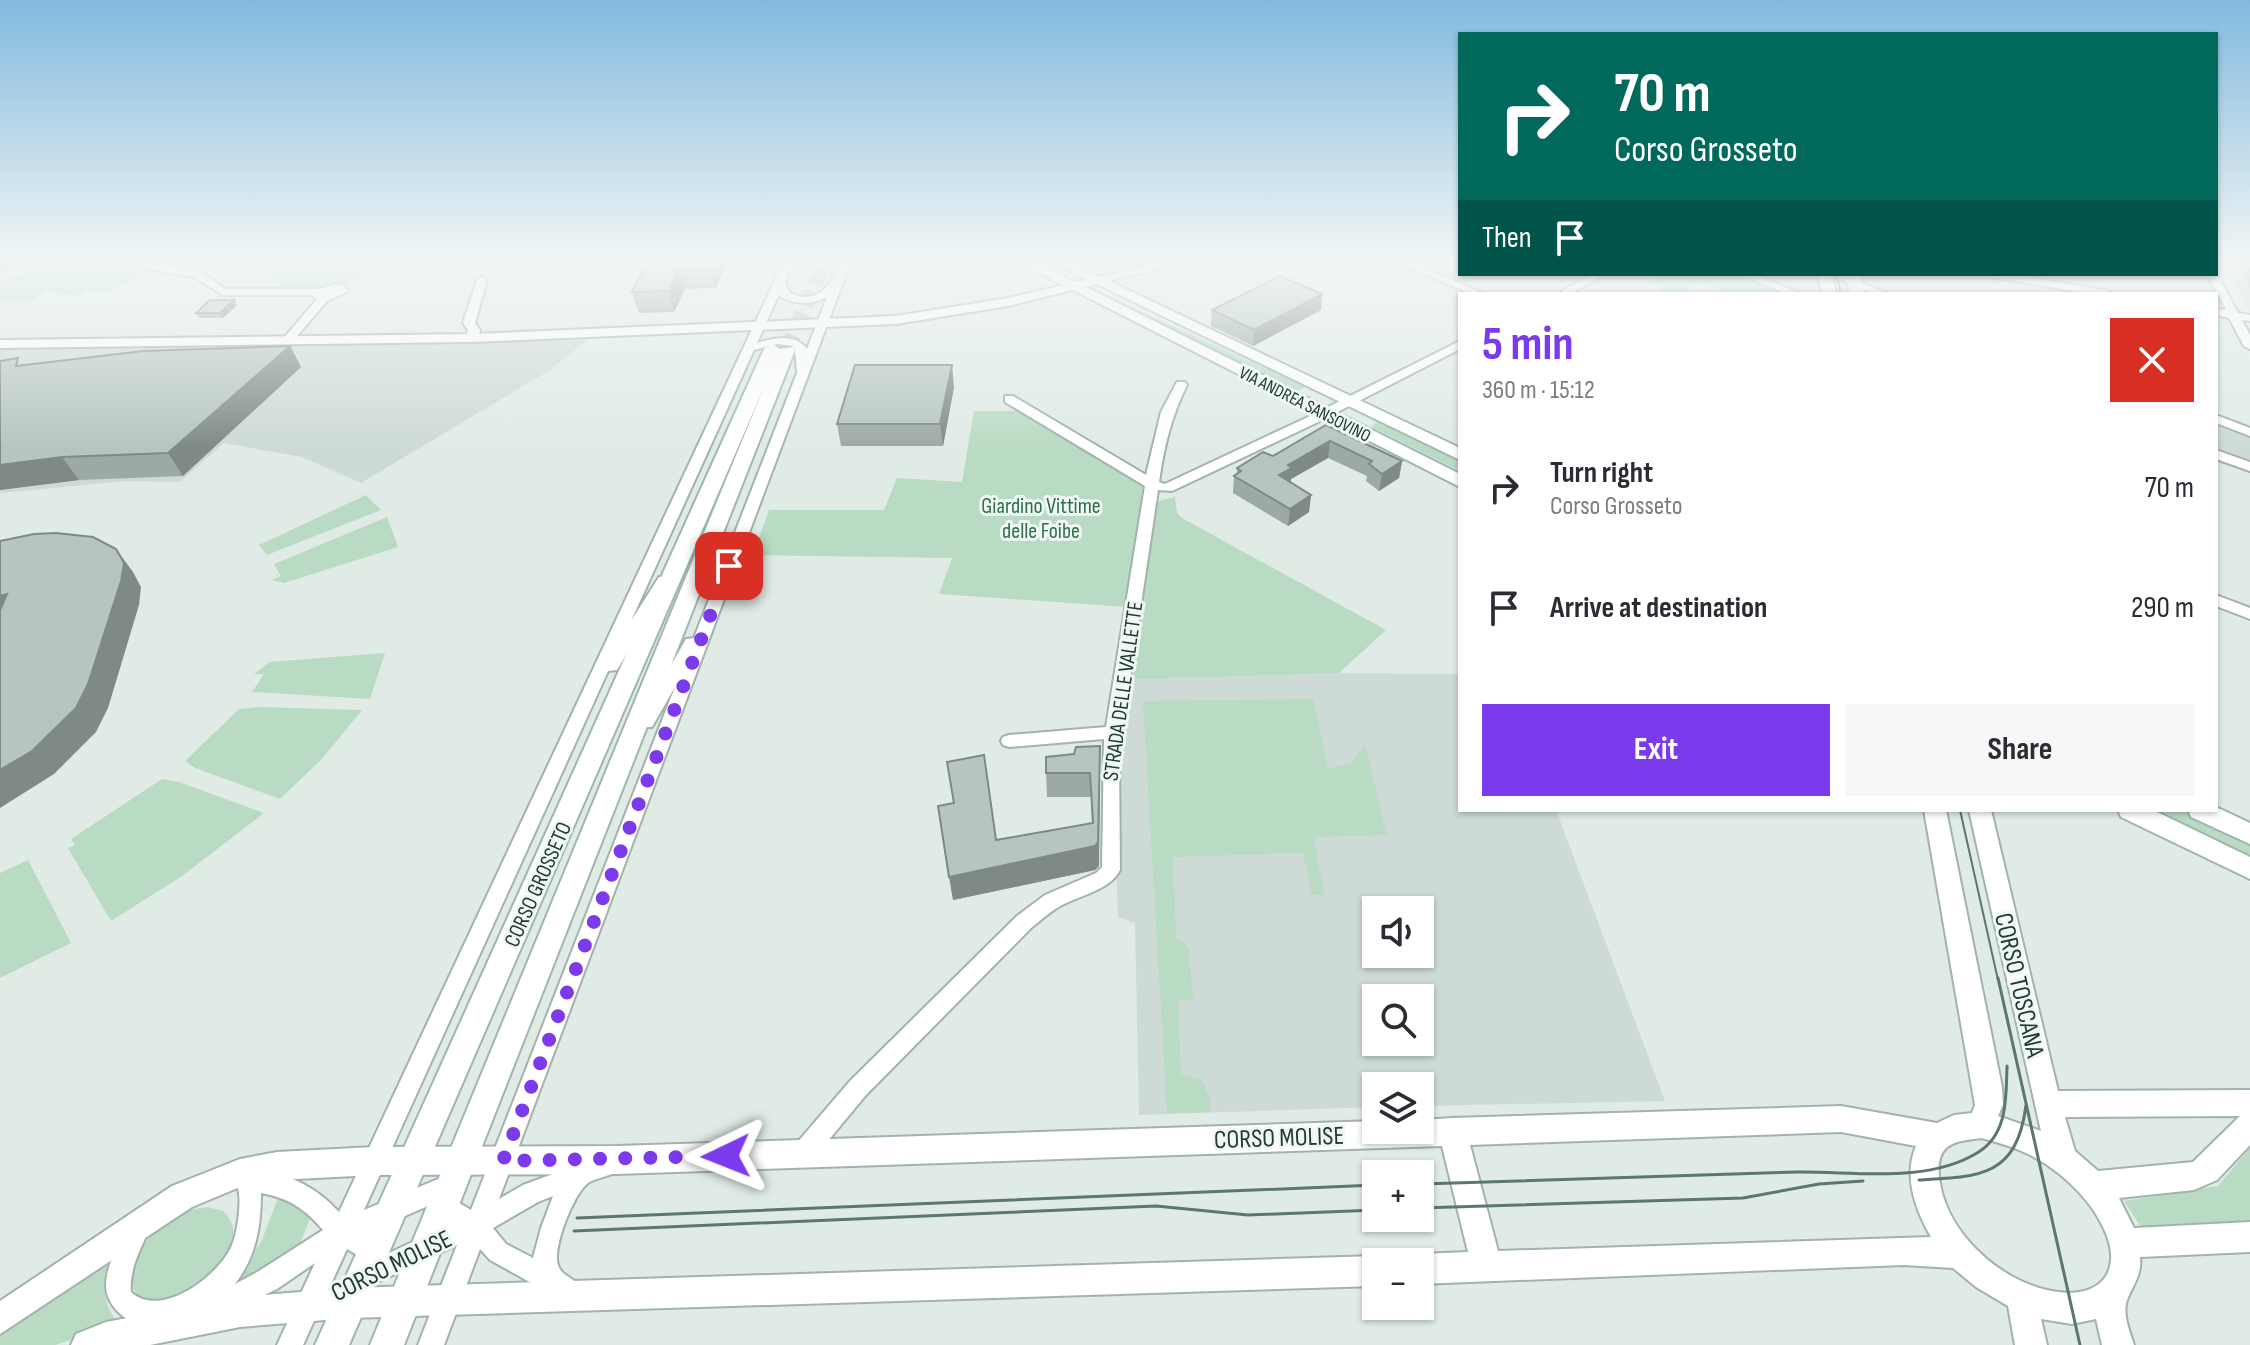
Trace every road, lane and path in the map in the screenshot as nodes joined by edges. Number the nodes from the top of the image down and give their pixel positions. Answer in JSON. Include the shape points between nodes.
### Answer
{"nodes":[{"id":1,"x":300,"y":324,"type":"edge"},
{"id":2,"x":469,"y":324,"type":"edge"},
{"id":3,"x":719,"y":324,"type":"edge"},
{"id":4,"x":761,"y":324,"type":"edge"},
{"id":5,"x":822,"y":324,"type":"edge"},
{"id":6,"x":1145,"y":324,"type":"edge"},
{"id":7,"x":1187,"y":324,"type":"edge"},
{"id":8,"x":2239,"y":324,"type":"edge"},
{"id":9,"x":473,"y":334,"type":"junction"},
{"id":10,"x":0,"y":335,"type":"edge"},
{"id":11,"x":292,"y":335,"type":"junction"},
{"id":12,"x":0,"y":344,"type":"edge"},
{"id":13,"x":1458,"y":345,"type":"edge"},
{"id":14,"x":2250,"y":346,"type":"edge"},
{"id":15,"x":749,"y":348,"type":"junction"},
{"id":16,"x":801,"y":380,"type":"junction"},
{"id":17,"x":1181,"y":385,"type":"dead end"},
{"id":18,"x":1009,"y":399,"type":"dead end"},
{"id":19,"x":1346,"y":400,"type":"junction"},
{"id":20,"x":1323,"y":414,"type":"junction"},
{"id":21,"x":2218,"y":420,"type":"edge"},
{"id":22,"x":2250,"y":432,"type":"edge"},
{"id":23,"x":1458,"y":454,"type":"edge"},
{"id":24,"x":2218,"y":455,"type":"edge"},
{"id":25,"x":2250,"y":467,"type":"edge"},
{"id":26,"x":1458,"y":480,"type":"edge"},
{"id":27,"x":1153,"y":485,"type":"junction"},
{"id":28,"x":679,"y":559,"type":"junction"},
{"id":29,"x":2218,"y":601,"type":"edge"},
{"id":30,"x":2250,"y":614,"type":"edge"},
{"id":31,"x":709,"y":617,"type":"junction"},
{"id":32,"x":588,"y":698,"type":"junction"},
{"id":33,"x":1113,"y":732,"type":"junction"},
{"id":34,"x":1009,"y":741,"type":"dead end"},
{"id":35,"x":600,"y":809,"type":"junction"},
{"id":36,"x":1935,"y":812,"type":"edge"},
{"id":37,"x":1980,"y":812,"type":"edge"},
{"id":38,"x":2134,"y":812,"type":"edge"},
{"id":39,"x":2204,"y":812,"type":"edge"},
{"id":40,"x":2250,"y":834,"type":"edge"},
{"id":41,"x":2250,"y":869,"type":"edge"},
{"id":42,"x":2250,"y":1103,"type":"edge"},
{"id":43,"x":2047,"y":1104,"type":"junction"},
{"id":44,"x":1981,"y":1125,"type":"junction"},
{"id":45,"x":2250,"y":1125,"type":"edge"},
{"id":46,"x":1452,"y":1131,"type":"junction"},
{"id":47,"x":1938,"y":1137,"type":"junction"},
{"id":48,"x":804,"y":1152,"type":"junction"},
{"id":49,"x":2063,"y":1158,"type":"junction"},
{"id":50,"x":617,"y":1160,"type":"junction"},
{"id":51,"x":374,"y":1161,"type":"junction"},
{"id":52,"x":503,"y":1161,"type":"junction"},
{"id":53,"x":241,"y":1176,"type":"junction"},
{"id":54,"x":580,"y":1177,"type":"junction"},
{"id":55,"x":427,"y":1186,"type":"junction"},
{"id":56,"x":2093,"y":1186,"type":"junction"},
{"id":57,"x":141,"y":1221,"type":"junction"},
{"id":58,"x":475,"y":1225,"type":"junction"},
{"id":59,"x":341,"y":1232,"type":"junction"},
{"id":60,"x":2250,"y":1237,"type":"edge"},
{"id":61,"x":2124,"y":1243,"type":"junction"},
{"id":62,"x":1960,"y":1253,"type":"junction"},
{"id":63,"x":1487,"y":1267,"type":"junction"},
{"id":64,"x":1434,"y":1269,"type":"edge"},
{"id":65,"x":1362,"y":1271,"type":"edge"},
{"id":66,"x":390,"y":1274,"type":"junction"},
{"id":67,"x":567,"y":1288,"type":"junction"},
{"id":68,"x":2111,"y":1296,"type":"junction"},
{"id":69,"x":2021,"y":1297,"type":"junction"},
{"id":70,"x":448,"y":1301,"type":"junction"},
{"id":71,"x":307,"y":1306,"type":"junction"},
{"id":72,"x":240,"y":1312,"type":"junction"},
{"id":73,"x":196,"y":1313,"type":"junction"},
{"id":74,"x":0,"y":1319,"type":"edge"},
{"id":75,"x":154,"y":1324,"type":"edge"},
{"id":76,"x":97,"y":1342,"type":"edge"},
{"id":77,"x":290,"y":1345,"type":"edge"},
{"id":78,"x":332,"y":1345,"type":"edge"},
{"id":79,"x":387,"y":1345,"type":"edge"},
{"id":80,"x":431,"y":1345,"type":"edge"},
{"id":81,"x":2031,"y":1345,"type":"edge"},
{"id":82,"x":2118,"y":1345,"type":"edge"}],
"edges":[{"from":1,"to":11,"type":"street"},
{"from":2,"to":9,"type":"street"},
{"from":3,"to":9,"type":"street"},
{"from":4,"to":15,"type":"street","name":"CORSO GROSSETO"},
{"from":5,"to":16,"type":"street","name":"CORSO GROSSETO"},
{"from":6,"to":20,"type":"main road","name":"VIA ANDREA SANSOVINO"},
{"from":7,"to":19,"type":"main road","name":"VIA ANDREA SANSOVINO"},
{"from":8,"to":14,"type":"street"},
{"from":9,"to":11,"type":"street"},
{"from":10,"to":11,"type":"street"},
{"from":11,"to":12,"type":"street"},
{"from":13,"to":19,"type":"street"},
{"from":15,"to":16,"type":"street","via":[[778,341],[799,345]]},
{"from":15,"to":32,"type":"street","name":"CORSO GROSSETO"},
{"from":16,"to":31,"type":"street","name":"CORSO GROSSETO"},
{"from":17,"to":27,"type":"street","name":"STRADA DELLE VALLETTE","via":[[1163,426]]},
{"from":18,"to":27,"type":"street"},
{"from":19,"to":20,"type":"street"},
{"from":19,"to":23,"type":"main road","name":"VIA ANDREA SANSOVINO"},
{"from":20,"to":26,"type":"main road","name":"VIA ANDREA SANSOVINO"},
{"from":20,"to":27,"type":"street","via":[[1174,487]]},
{"from":21,"to":22,"type":"street"},
{"from":24,"to":25,"type":"street"},
{"from":27,"to":33,"type":"street","name":"STRADA DELLE VALLETTE"},
{"from":28,"to":32,"type":"street","name":"CORSO GROSSETO"},
{"from":28,"to":35,"type":"main road","name":"CORSO GROSSETO","via":[[780,350]]},
{"from":28,"to":55,"type":"main road","name":"CORSO GROSSETO"},
{"from":29,"to":30,"type":"street"},
{"from":31,"to":35,"type":"street","name":"CORSO GROSSETO"},
{"from":31,"to":52,"type":"street","name":"CORSO GROSSETO"},
{"from":32,"to":51,"type":"street","name":"CORSO GROSSETO"},
{"from":33,"to":34,"type":"street"},
{"from":33,"to":48,"type":"street","name":"STRADA DELLE VALLETTE","via":[[1109,873],[1058,897],[1024,922],[858,1088]]},
{"from":35,"to":55,"type":"main road","name":"CORSO GROSSETO"},
{"from":36,"to":44,"type":"street","name":"CORSO TOSCANA","via":[[1988,1087],[1989,1105]]},
{"from":37,"to":43,"type":"street","name":"CORSO TOSCANA"},
{"from":38,"to":41,"type":"main road"},
{"from":39,"to":40,"type":"main road"},
{"from":42,"to":43,"type":"street"},
{"from":43,"to":49,"type":"street","name":"CORSO TOSCANA"},
{"from":44,"to":47,"type":"street","via":[[1954,1127]]},
{"from":44,"to":49,"type":"street","via":[[2021,1134]]},
{"from":45,"to":56,"type":"street","via":[[2207,1170],[2194,1176]]},
{"from":46,"to":47,"type":"street","name":"CORSO MOLISE","via":[[1841,1119]]},
{"from":46,"to":48,"type":"street","name":"CORSO MOLISE"},
{"from":46,"to":63,"type":"street"},
{"from":47,"to":62,"type":"street","via":[[1925,1160],[1924,1184],[1938,1223]]},
{"from":48,"to":50,"type":"street","name":"CORSO MOLISE"},
{"from":49,"to":56,"type":"street"},
{"from":50,"to":52,"type":"street","name":"CORSO MOLISE"},
{"from":50,"to":54,"type":"street","name":"CORSO MOLISE"},
{"from":51,"to":53,"type":"street","name":"CORSO MOLISE"},
{"from":51,"to":55,"type":"street","name":"CORSO MOLISE"},
{"from":51,"to":59,"type":"street","name":"CORSO GROSSETO"},
{"from":52,"to":55,"type":"street","name":"CORSO MOLISE"},
{"from":52,"to":58,"type":"street","name":"CORSO GROSSETO"},
{"from":53,"to":57,"type":"street","name":"CORSO MOLISE","via":[[191,1191]]},
{"from":53,"to":59,"type":"street","via":[[299,1193]]},
{"from":53,"to":75,"type":"street","via":[[247,1236],[234,1264],[210,1290]]},
{"from":54,"to":58,"type":"street","name":"CORSO MOLISE","via":[[531,1193]]},
{"from":54,"to":67,"type":"street","via":[[565,1194],[545,1257],[547,1271]]},
{"from":55,"to":58,"type":"street","name":"CORSO MOLISE"},
{"from":55,"to":59,"type":"street"},
{"from":55,"to":66,"type":"main road"},
{"from":55,"to":66,"type":"main road","name":"CORSO GROSSETO"},
{"from":56,"to":61,"type":"street"},
{"from":57,"to":74,"type":"street","name":"CORSO MOLISE"},
{"from":57,"to":75,"type":"street","via":[[117,1287],[127,1308]]},
{"from":58,"to":66,"type":"street","name":"CORSO MOLISE"},
{"from":58,"to":67,"type":"street","name":"CORSO MOLISE","via":[[498,1252]]},
{"from":58,"to":70,"type":"street","name":"CORSO GROSSETO"},
{"from":59,"to":66,"type":"street"},
{"from":59,"to":71,"type":"street","name":"CORSO GROSSETO"},
{"from":59,"to":73,"type":"street","via":[[246,1292]]},
{"from":60,"to":61,"type":"street"},
{"from":61,"to":68,"type":"street","via":[[2125,1273]]},
{"from":62,"to":63,"type":"street","via":[[1904,1250]]},
{"from":62,"to":69,"type":"street"},
{"from":63,"to":64,"type":"street"},
{"from":65,"to":67,"type":"street","name":"CORSO MOLISE"},
{"from":66,"to":70,"type":"street","name":"CORSO MOLISE"},
{"from":66,"to":71,"type":"street","name":"CORSO MOLISE"},
{"from":66,"to":78,"type":"main road"},
{"from":66,"to":79,"type":"main road"},
{"from":67,"to":70,"type":"street","name":"CORSO MOLISE"},
{"from":68,"to":69,"type":"street","via":[[2071,1309]]},
{"from":68,"to":82,"type":"street"},
{"from":69,"to":81,"type":"street"},
{"from":70,"to":80,"type":"street","name":"CORSO GROSSETO"},
{"from":71,"to":72,"type":"street","name":"CORSO MOLISE"},
{"from":71,"to":77,"type":"street","name":"CORSO GROSSETO"},
{"from":72,"to":73,"type":"street"},
{"from":72,"to":75,"type":"street","name":"CORSO MOLISE"},
{"from":73,"to":75,"type":"street"},
{"from":75,"to":76,"type":"street","name":"CORSO MOLISE"}]}
